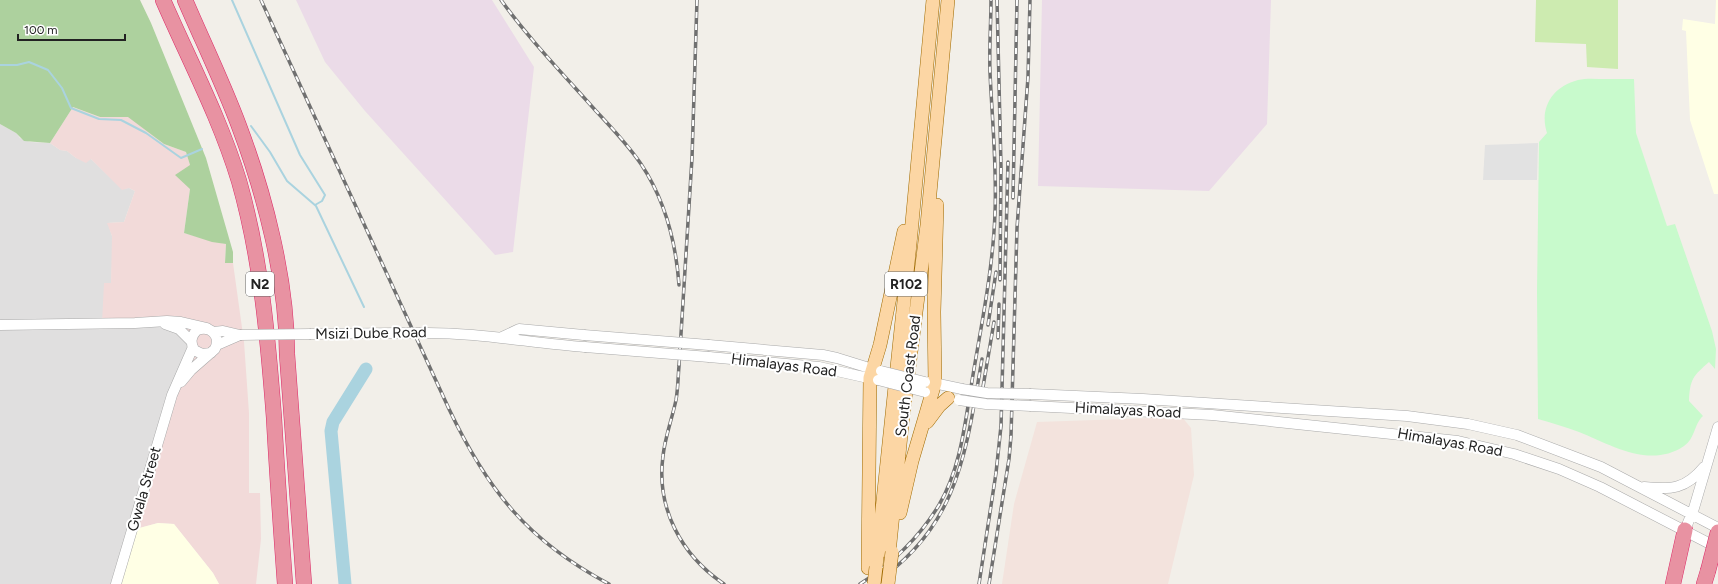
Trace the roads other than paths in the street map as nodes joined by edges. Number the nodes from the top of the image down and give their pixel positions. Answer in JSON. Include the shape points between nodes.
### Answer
{"nodes":[{"id":1,"x":162,"y":0,"type":"edge"},
{"id":2,"x":185,"y":0,"type":"edge"},
{"id":3,"x":932,"y":0,"type":"edge"},
{"id":4,"x":948,"y":0,"type":"edge"},
{"id":5,"x":926,"y":81,"type":"junction"},
{"id":6,"x":941,"y":81,"type":"junction"},
{"id":7,"x":933,"y":162,"type":"junction"},
{"id":8,"x":916,"y":175,"type":"junction"},
{"id":9,"x":153,"y":322,"type":"junction"},
{"id":10,"x":0,"y":325,"type":"edge"},
{"id":11,"x":519,"y":329,"type":"joint"},
{"id":12,"x":210,"y":330,"type":"junction"},
{"id":13,"x":240,"y":335,"type":"junction"},
{"id":14,"x":502,"y":337,"type":"junction"},
{"id":15,"x":519,"y":341,"type":"joint"},
{"id":16,"x":192,"y":344,"type":"junction"},
{"id":17,"x":214,"y":349,"type":"junction"},
{"id":18,"x":875,"y":374,"type":"junction"},
{"id":19,"x":929,"y":388,"type":"junction"},
{"id":20,"x":172,"y":395,"type":"junction"},
{"id":21,"x":954,"y":399,"type":"junction"},
{"id":22,"x":1718,"y":427,"type":"edge"},
{"id":23,"x":921,"y":431,"type":"junction"},
{"id":24,"x":1706,"y":464,"type":"junction"},
{"id":25,"x":1638,"y":486,"type":"junction"},
{"id":26,"x":1692,"y":514,"type":"junction"},
{"id":27,"x":1718,"y":528,"type":"edge"},
{"id":28,"x":1685,"y":530,"type":"junction"},
{"id":29,"x":1718,"y":532,"type":"edge"},
{"id":30,"x":1718,"y":548,"type":"edge"},
{"id":31,"x":890,"y":552,"type":"junction"},
{"id":32,"x":872,"y":568,"type":"junction"},
{"id":33,"x":1706,"y":578,"type":"edge"},
{"id":34,"x":116,"y":584,"type":"edge"},
{"id":35,"x":285,"y":584,"type":"edge"},
{"id":36,"x":304,"y":584,"type":"edge"},
{"id":37,"x":868,"y":584,"type":"edge"},
{"id":38,"x":874,"y":584,"type":"edge"},
{"id":39,"x":885,"y":584,"type":"edge"},
{"id":40,"x":888,"y":584,"type":"edge"},
{"id":41,"x":1672,"y":584,"type":"edge"}],
"edges":[{"from":1,"to":35,"type":"highway","number":"N2","via":[[213,110],[230,154],[255,251],[270,369]]},
{"from":2,"to":36,"type":"highway","number":"N2","via":[[239,125],[252,161],[274,246],[287,331]]},
{"from":3,"to":5,"type":"main road","name":"South Coast Road","number":"R102"},
{"from":4,"to":6,"type":"main road","name":"South Coast Road","number":"R102"},
{"from":5,"to":6,"type":"main road"},
{"from":5,"to":8,"type":"main road","name":"South Coast Road","number":"R102"},
{"from":6,"to":7,"type":"main road","name":"South Coast Road","number":"R102"},
{"from":7,"to":19,"type":"main road","via":[[937,182],[934,312]]},
{"from":7,"to":31,"type":"main road","name":"South Coast Road","number":"R102"},
{"from":8,"to":18,"type":"main road"},
{"from":8,"to":32,"type":"main road","name":"South Coast Road","number":"R102"},
{"from":9,"to":10,"type":"street","name":"Msizi Dube Road"},
{"from":9,"to":12,"type":"street","name":"Msizi Dube Road","via":[[181,322]]},
{"from":9,"to":16,"type":"street","name":"Msizi Dube Road","via":[[175,327]]},
{"from":11,"to":14,"type":"street","name":"Msizi Dube Road"},
{"from":11,"to":18,"type":"street","name":"Himalayas Road","bridge":true,"via":[[823,355]]},
{"from":12,"to":13,"type":"street","name":"Msizi Dube Road"},
{"from":12,"to":16,"type":"street","via":[[198,330],[194,333]]},
{"from":12,"to":17,"type":"street","via":[[218,340]]},
{"from":13,"to":14,"type":"street","name":"Msizi Dube Road","bridge":true,"via":[[441,332]]},
{"from":13,"to":17,"type":"street","name":"Msizi Dube Road"},
{"from":14,"to":15,"type":"street","name":"Msizi Dube Road"},
{"from":15,"to":18,"type":"street","name":"Himalayas Road","bridge":true},
{"from":16,"to":17,"type":"street","via":[[198,353],[202,354]]},
{"from":16,"to":20,"type":"street","name":"Gwala Street"},
{"from":17,"to":20,"type":"street","name":"Gwala Street","via":[[185,377]]},
{"from":18,"to":19,"type":"street","name":"Himalayas Road","bridge":true},
{"from":18,"to":32,"type":"main road"},
{"from":19,"to":21,"type":"street","name":"Himalayas Road"},
{"from":19,"to":23,"type":"main road"},
{"from":19,"to":25,"type":"street","name":"Himalayas Road","bridge":true,"via":[[987,393],[1143,399],[1451,421],[1517,435],[1601,467]]},
{"from":20,"to":34,"type":"street","name":"Gwala Street"},
{"from":21,"to":23,"type":"main road","via":[[940,406]]},
{"from":21,"to":28,"type":"street","name":"Himalayas Road","bridge":true,"via":[[986,404],[1212,415],[1458,440],[1559,469]]},
{"from":22,"to":24,"type":"street"},
{"from":23,"to":31,"type":"main road"},
{"from":24,"to":25,"type":"street","via":[[1690,481],[1679,487],[1662,489]]},
{"from":24,"to":26,"type":"street"},
{"from":25,"to":26,"type":"street","name":"Himalayas Road"},
{"from":26,"to":27,"type":"street","name":"Himalayas Road"},
{"from":26,"to":28,"type":"street"},
{"from":28,"to":30,"type":"street","name":"Himalayas Road"},
{"from":28,"to":41,"type":"highway"},
{"from":29,"to":33,"type":"highway","bridge":true},
{"from":31,"to":39,"type":"main road","name":"South Coast Road","number":"R102"},
{"from":31,"to":40,"type":"main road","bridge":true},
{"from":32,"to":37,"type":"main road"},
{"from":32,"to":38,"type":"main road","name":"South Coast Road","number":"R102","bridge":true}]}
